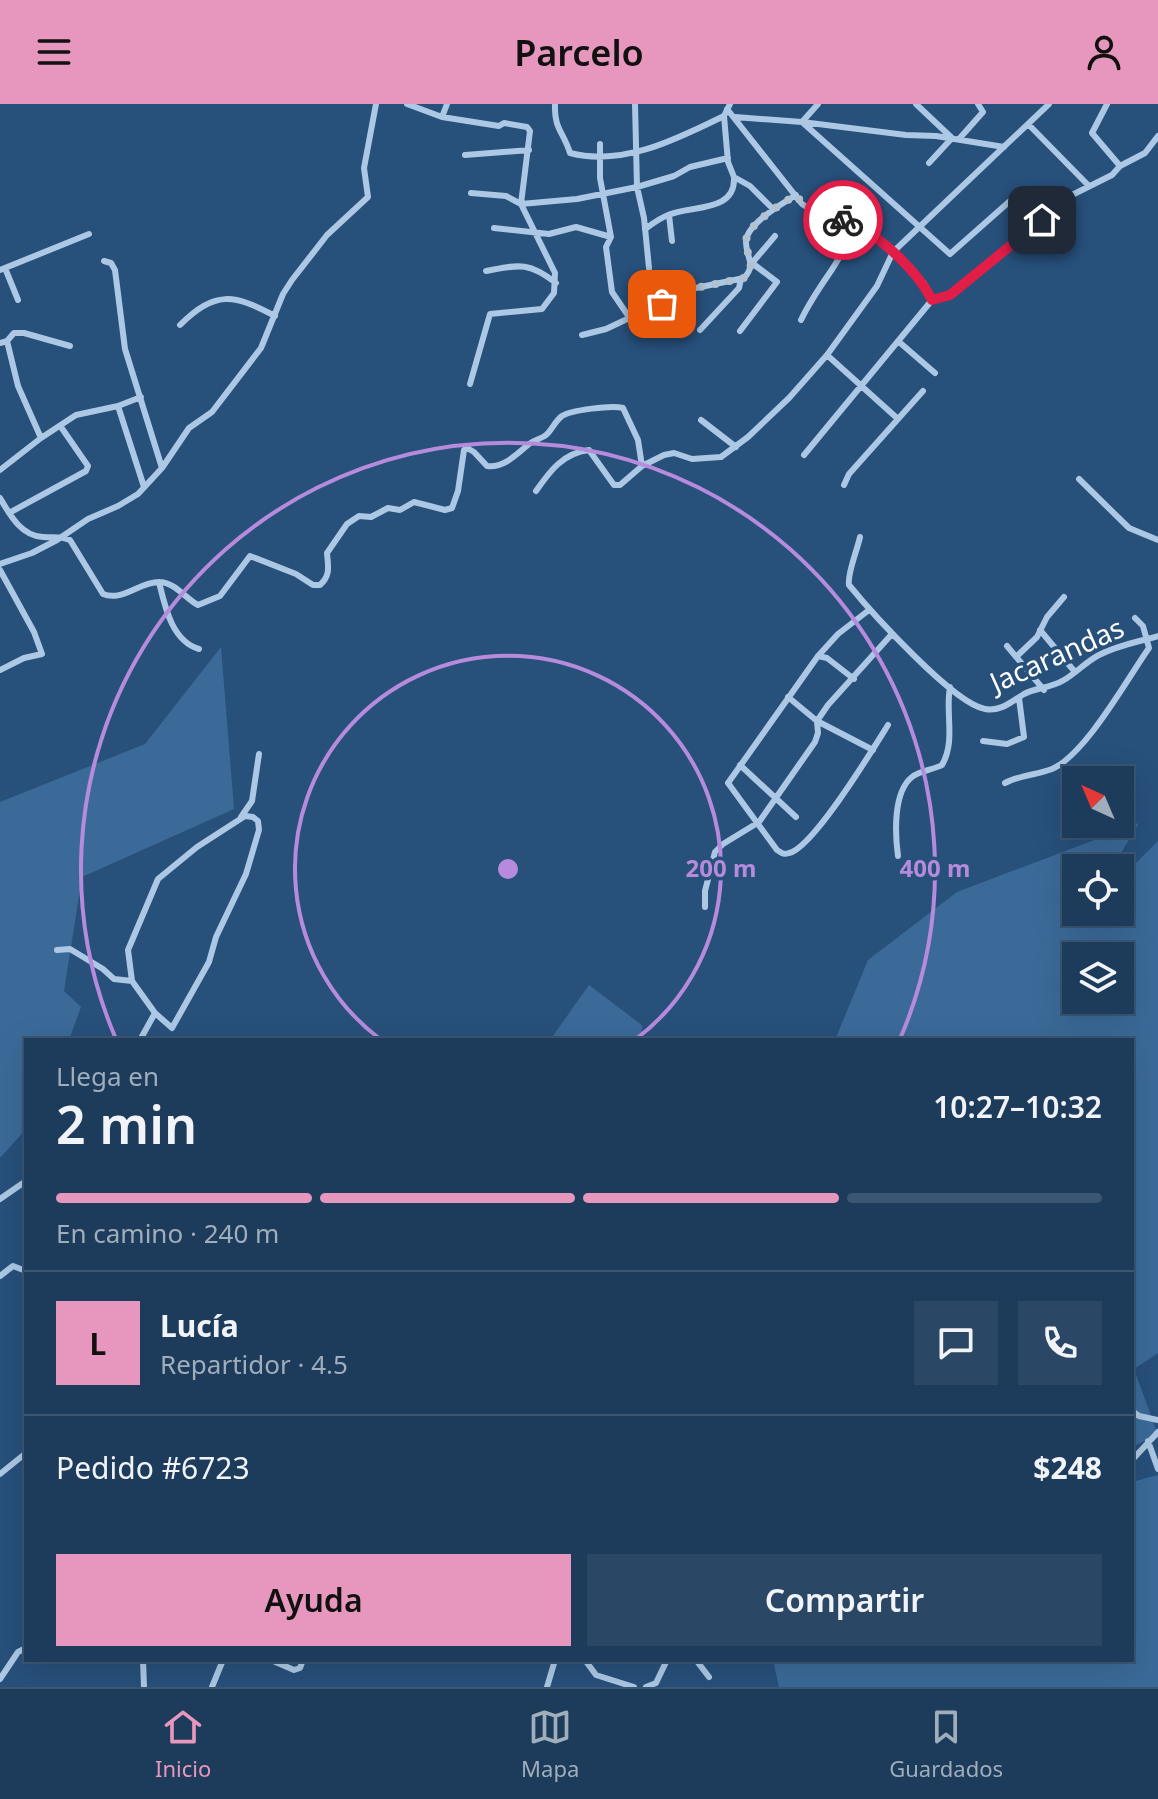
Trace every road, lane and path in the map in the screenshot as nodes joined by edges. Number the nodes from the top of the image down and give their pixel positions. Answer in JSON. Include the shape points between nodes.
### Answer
{"nodes":[{"id":1,"x":376,"y":104,"type":"edge"},
{"id":2,"x":407,"y":104,"type":"edge"},
{"id":3,"x":447,"y":104,"type":"edge"},
{"id":4,"x":555,"y":104,"type":"edge"},
{"id":5,"x":635,"y":104,"type":"edge"},
{"id":6,"x":818,"y":104,"type":"edge"},
{"id":7,"x":917,"y":104,"type":"edge"},
{"id":8,"x":978,"y":104,"type":"edge"},
{"id":9,"x":1049,"y":104,"type":"edge"},
{"id":10,"x":1107,"y":104,"type":"edge"},
{"id":11,"x":729,"y":106,"type":"edge"},
{"id":12,"x":724,"y":116,"type":"junction"},
{"id":13,"x":442,"y":117,"type":"junction"},
{"id":14,"x":735,"y":117,"type":"junction"},
{"id":15,"x":802,"y":122,"type":"junction"},
{"id":16,"x":1029,"y":125,"type":"junction"},
{"id":17,"x":1158,"y":136,"type":"edge"},
{"id":18,"x":955,"y":138,"type":"junction"},
{"id":19,"x":600,"y":144,"type":"dead end"},
{"id":20,"x":1004,"y":147,"type":"junction"},
{"id":21,"x":529,"y":150,"type":"junction"},
{"id":22,"x":636,"y":152,"type":"junction"},
{"id":23,"x":465,"y":155,"type":"dead end"},
{"id":24,"x":601,"y":155,"type":"junction"},
{"id":25,"x":728,"y":158,"type":"junction"},
{"id":26,"x":929,"y":163,"type":"dead end"},
{"id":27,"x":1120,"y":166,"type":"junction"},
{"id":28,"x":734,"y":177,"type":"junction"},
{"id":29,"x":1088,"y":185,"type":"junction"},
{"id":30,"x":637,"y":187,"type":"junction"},
{"id":31,"x":471,"y":193,"type":"dead end"},
{"id":32,"x":605,"y":194,"type":"junction"},
{"id":33,"x":796,"y":195,"type":"junction"},
{"id":34,"x":521,"y":204,"type":"junction"},
{"id":35,"x":772,"y":208,"type":"junction"},
{"id":36,"x":669,"y":215,"type":"junction"},
{"id":37,"x":1042,"y":220,"type":"junction"},
{"id":38,"x":921,"y":227,"type":"junction"},
{"id":39,"x":494,"y":228,"type":"dead end"},
{"id":40,"x":645,"y":229,"type":"junction"},
{"id":41,"x":861,"y":230,"type":"junction"},
{"id":42,"x":536,"y":232,"type":"junction"},
{"id":43,"x":89,"y":234,"type":"dead end"},
{"id":44,"x":775,"y":236,"type":"dead end"},
{"id":45,"x":611,"y":237,"type":"junction"},
{"id":46,"x":672,"y":241,"type":"dead end"},
{"id":47,"x":893,"y":252,"type":"junction"},
{"id":48,"x":104,"y":261,"type":"dead end"},
{"id":49,"x":752,"y":263,"type":"junction"},
{"id":50,"x":649,"y":268,"type":"dead end"},
{"id":51,"x":2,"y":269,"type":"edge"},
{"id":52,"x":486,"y":271,"type":"dead end"},
{"id":53,"x":741,"y":279,"type":"junction"},
{"id":54,"x":556,"y":283,"type":"junction"},
{"id":55,"x":18,"y":300,"type":"dead end"},
{"id":56,"x":932,"y":300,"type":"junction"},
{"id":57,"x":275,"y":316,"type":"junction"},
{"id":58,"x":629,"y":317,"type":"junction"},
{"id":59,"x":801,"y":320,"type":"dead end"},
{"id":60,"x":180,"y":325,"type":"dead end"},
{"id":61,"x":700,"y":330,"type":"dead end"},
{"id":62,"x":740,"y":331,"type":"dead end"},
{"id":63,"x":582,"y":335,"type":"dead end"},
{"id":64,"x":898,"y":341,"type":"junction"},
{"id":65,"x":3,"y":342,"type":"edge"},
{"id":66,"x":70,"y":346,"type":"dead end"},
{"id":67,"x":827,"y":355,"type":"junction"},
{"id":68,"x":935,"y":373,"type":"dead end"},
{"id":69,"x":470,"y":384,"type":"dead end"},
{"id":70,"x":862,"y":386,"type":"junction"},
{"id":71,"x":923,"y":391,"type":"dead end"},
{"id":72,"x":141,"y":397,"type":"junction"},
{"id":73,"x":118,"y":406,"type":"junction"},
{"id":74,"x":898,"y":419,"type":"junction"},
{"id":75,"x":701,"y":420,"type":"dead end"},
{"id":76,"x":61,"y":427,"type":"junction"},
{"id":77,"x":41,"y":438,"type":"junction"},
{"id":78,"x":736,"y":447,"type":"junction"},
{"id":79,"x":804,"y":455,"type":"dead end"},
{"id":80,"x":642,"y":466,"type":"junction"},
{"id":81,"x":162,"y":468,"type":"junction"},
{"id":82,"x":0,"y":471,"type":"edge"},
{"id":83,"x":1079,"y":479,"type":"dead end"},
{"id":84,"x":844,"y":485,"type":"dead end"},
{"id":85,"x":144,"y":487,"type":"junction"},
{"id":86,"x":536,"y":491,"type":"dead end"},
{"id":87,"x":0,"y":498,"type":"edge"},
{"id":88,"x":9,"y":513,"type":"junction"},
{"id":89,"x":62,"y":537,"type":"junction"},
{"id":90,"x":860,"y":537,"type":"dead end"},
{"id":91,"x":1156,"y":540,"type":"edge"},
{"id":92,"x":0,"y":567,"type":"edge"},
{"id":93,"x":159,"y":582,"type":"junction"},
{"id":94,"x":1064,"y":597,"type":"dead end"},
{"id":95,"x":869,"y":610,"type":"junction"},
{"id":96,"x":1135,"y":618,"type":"dead end"},
{"id":97,"x":1040,"y":630,"type":"junction"},
{"id":98,"x":891,"y":635,"type":"junction"},
{"id":99,"x":1158,"y":636,"type":"edge"},
{"id":100,"x":1148,"y":639,"type":"junction"},
{"id":101,"x":1007,"y":646,"type":"dead end"},
{"id":102,"x":199,"y":649,"type":"dead end"},
{"id":103,"x":818,"y":656,"type":"junction"},
{"id":104,"x":1016,"y":657,"type":"junction"},
{"id":105,"x":0,"y":670,"type":"edge"},
{"id":106,"x":1075,"y":672,"type":"junction"},
{"id":107,"x":854,"y":679,"type":"junction"},
{"id":108,"x":950,"y":687,"type":"junction"},
{"id":109,"x":1044,"y":690,"type":"junction"},
{"id":110,"x":788,"y":697,"type":"junction"},
{"id":111,"x":1019,"y":698,"type":"junction"},
{"id":112,"x":817,"y":721,"type":"junction"},
{"id":113,"x":888,"y":725,"type":"dead end"},
{"id":114,"x":983,"y":741,"type":"dead end"},
{"id":115,"x":873,"y":750,"type":"junction"},
{"id":116,"x":259,"y":754,"type":"dead end"},
{"id":117,"x":740,"y":765,"type":"junction"},
{"id":118,"x":1005,"y":783,"type":"dead end"},
{"id":119,"x":775,"y":798,"type":"junction"},
{"id":120,"x":796,"y":817,"type":"dead end"},
{"id":121,"x":239,"y":820,"type":"junction"},
{"id":122,"x":759,"y":822,"type":"junction"},
{"id":123,"x":898,"y":856,"type":"dead end"},
{"id":124,"x":705,"y":907,"type":"dead end"},
{"id":125,"x":57,"y":950,"type":"dead end"},
{"id":126,"x":132,"y":981,"type":"junction"},
{"id":127,"x":155,"y":1013,"type":"junction"},
{"id":128,"x":172,"y":1028,"type":"junction"},
{"id":129,"x":141,"y":1038,"type":"edge"},
{"id":130,"x":173,"y":1038,"type":"edge"},
{"id":131,"x":24,"y":1182,"type":"edge"},
{"id":132,"x":0,"y":1199,"type":"edge"},
{"id":133,"x":24,"y":1270,"type":"edge"},
{"id":134,"x":0,"y":1276,"type":"edge"},
{"id":135,"x":1134,"y":1412,"type":"edge"},
{"id":136,"x":1158,"y":1420,"type":"edge"},
{"id":137,"x":1158,"y":1432,"type":"edge"},
{"id":138,"x":1148,"y":1441,"type":"junction"},
{"id":139,"x":24,"y":1455,"type":"edge"},
{"id":140,"x":1134,"y":1458,"type":"edge"},
{"id":141,"x":1158,"y":1469,"type":"edge"},
{"id":142,"x":0,"y":1474,"type":"edge"},
{"id":143,"x":24,"y":1649,"type":"edge"},
{"id":144,"x":143,"y":1662,"type":"edge"},
{"id":145,"x":222,"y":1662,"type":"edge"},
{"id":146,"x":276,"y":1662,"type":"edge"},
{"id":147,"x":302,"y":1662,"type":"edge"},
{"id":148,"x":554,"y":1662,"type":"edge"},
{"id":149,"x":586,"y":1662,"type":"edge"},
{"id":150,"x":666,"y":1662,"type":"edge"},
{"id":151,"x":698,"y":1662,"type":"edge"},
{"id":152,"x":709,"y":1677,"type":"dead end"},
{"id":153,"x":0,"y":1679,"type":"edge"},
{"id":154,"x":144,"y":1687,"type":"edge"},
{"id":155,"x":212,"y":1687,"type":"edge"},
{"id":156,"x":547,"y":1687,"type":"edge"},
{"id":157,"x":634,"y":1687,"type":"edge"},
{"id":158,"x":646,"y":1687,"type":"edge"}],
"edges":[{"from":1,"to":57,"type":"street","via":[[364,168],[368,197],[327,235],[283,294]]},
{"from":2,"to":13,"type":"street"},
{"from":3,"to":13,"type":"street"},
{"from":4,"to":24,"type":"street","via":[[554,123],[570,153]]},
{"from":5,"to":22,"type":"street"},
{"from":6,"to":15,"type":"street"},
{"from":7,"to":18,"type":"street"},
{"from":8,"to":18,"type":"street","via":[[983,112]]},
{"from":9,"to":16,"type":"street"},
{"from":10,"to":27,"type":"street","via":[[1092,133]]},
{"from":11,"to":12,"type":"street"},
{"from":11,"to":14,"type":"street"},
{"from":12,"to":22,"type":"street"},
{"from":12,"to":25,"type":"street"},
{"from":13,"to":21,"type":"street","via":[[529,129]]},
{"from":14,"to":15,"type":"street"},
{"from":14,"to":33,"type":"street"},
{"from":15,"to":18,"type":"street"},
{"from":15,"to":38,"type":"street"},
{"from":16,"to":20,"type":"street"},
{"from":16,"to":29,"type":"street"},
{"from":17,"to":27,"type":"street","via":[[1145,153]]},
{"from":18,"to":20,"type":"street"},
{"from":18,"to":26,"type":"street"},
{"from":19,"to":24,"type":"street"},
{"from":20,"to":38,"type":"street"},
{"from":21,"to":23,"type":"street"},
{"from":21,"to":34,"type":"street"},
{"from":22,"to":24,"type":"street"},
{"from":22,"to":30,"type":"street"},
{"from":24,"to":32,"type":"street"},
{"from":25,"to":28,"type":"street"},
{"from":25,"to":30,"type":"street"},
{"from":27,"to":29,"type":"street"},
{"from":28,"to":35,"type":"street"},
{"from":28,"to":36,"type":"street","via":[[723,201]]},
{"from":29,"to":37,"type":"street"},
{"from":30,"to":32,"type":"street"},
{"from":30,"to":40,"type":"street"},
{"from":31,"to":34,"type":"street","via":[[506,196]]},
{"from":32,"to":34,"type":"street"},
{"from":32,"to":45,"type":"street"},
{"from":33,"to":35,"type":"street"},
{"from":33,"to":41,"type":"street","via":[[816,213]]},
{"from":34,"to":42,"type":"street"},
{"from":35,"to":49,"type":"street","via":[[748,234]]},
{"from":36,"to":40,"type":"street"},
{"from":36,"to":46,"type":"street"},
{"from":37,"to":38,"type":"street","via":[[1019,193],[950,254]]},
{"from":37,"to":56,"type":"street","via":[[950,295]]},
{"from":38,"to":47,"type":"street"},
{"from":39,"to":42,"type":"street"},
{"from":40,"to":50,"type":"street"},
{"from":41,"to":47,"type":"street"},
{"from":41,"to":59,"type":"street","via":[[818,287]]},
{"from":42,"to":45,"type":"street","via":[[576,227]]},
{"from":42,"to":54,"type":"street"},
{"from":43,"to":51,"type":"street"},
{"from":44,"to":49,"type":"street"},
{"from":45,"to":58,"type":"street","via":[[606,247],[612,292]]},
{"from":47,"to":56,"type":"street","via":[[924,283]]},
{"from":47,"to":67,"type":"street","via":[[877,286]]},
{"from":48,"to":72,"type":"street","via":[[115,270],[125,349]]},
{"from":49,"to":53,"type":"street"},
{"from":49,"to":62,"type":"street","via":[[777,282]]},
{"from":51,"to":55,"type":"street"},
{"from":52,"to":54,"type":"street","via":[[522,264]]},
{"from":53,"to":58,"type":"street","via":[[691,289]]},
{"from":53,"to":61,"type":"street","via":[[739,288]]},
{"from":54,"to":69,"type":"street","via":[[542,309],[488,316]]},
{"from":56,"to":64,"type":"street"},
{"from":57,"to":60,"type":"street","via":[[248,301],[218,298]]},
{"from":57,"to":81,"type":"street","via":[[261,348],[212,412],[189,428]]},
{"from":58,"to":63,"type":"street"},
{"from":64,"to":68,"type":"street"},
{"from":64,"to":70,"type":"street"},
{"from":65,"to":66,"type":"street","via":[[24,333]]},
{"from":65,"to":77,"type":"street"},
{"from":67,"to":70,"type":"street"},
{"from":67,"to":78,"type":"street"},
{"from":70,"to":74,"type":"street"},
{"from":70,"to":79,"type":"street"},
{"from":71,"to":74,"type":"street"},
{"from":72,"to":73,"type":"street"},
{"from":72,"to":81,"type":"street"},
{"from":73,"to":76,"type":"street","via":[[76,415]]},
{"from":73,"to":85,"type":"street"},
{"from":74,"to":84,"type":"street"},
{"from":75,"to":78,"type":"street"},
{"from":76,"to":77,"type":"street"},
{"from":76,"to":88,"type":"street","via":[[88,466],[86,471]]},
{"from":77,"to":82,"type":"street"},
{"from":78,"to":80,"type":"street","via":[[721,457],[692,459],[674,453]]},
{"from":80,"to":86,"type":"street","via":[[614,485],[589,450],[579,451],[557,465]]},
{"from":80,"to":93,"type":"street","via":[[638,440],[623,408],[568,413],[547,434],[493,467],[464,450],[452,508],[414,502],[347,524],[327,553],[330,566],[320,585],[254,556],[220,596],[202,605]]},
{"from":81,"to":85,"type":"street"},
{"from":83,"to":91,"type":"street","via":[[1129,528]]},
{"from":85,"to":89,"type":"street"},
{"from":87,"to":88,"type":"street"},
{"from":88,"to":89,"type":"street","via":[[29,532]]},
{"from":89,"to":92,"type":"street"},
{"from":89,"to":93,"type":"street","via":[[70,540],[103,594],[112,598]]},
{"from":90,"to":95,"type":"street","via":[[847,582]]},
{"from":92,"to":105,"type":"street","via":[[42,654]]},
{"from":93,"to":102,"type":"street","via":[[178,636]]},
{"from":94,"to":97,"type":"street"},
{"from":95,"to":98,"type":"street"},
{"from":95,"to":103,"type":"street"},
{"from":96,"to":100,"type":"street"},
{"from":97,"to":104,"type":"street"},
{"from":97,"to":106,"type":"street"},
{"from":98,"to":107,"type":"street"},
{"from":98,"to":108,"type":"street"},
{"from":99,"to":100,"type":"street","name":"Jacarandas"},
{"from":100,"to":106,"type":"street","name":"Jacarandas","via":[[1097,656]]},
{"from":100,"to":118,"type":"street","via":[[1149,648],[1118,696],[1068,759]]},
{"from":101,"to":104,"type":"street"},
{"from":103,"to":107,"type":"street"},
{"from":103,"to":110,"type":"street"},
{"from":104,"to":109,"type":"street"},
{"from":106,"to":109,"type":"street","name":"Jacarandas"},
{"from":107,"to":112,"type":"street"},
{"from":108,"to":111,"type":"street","name":"Jacarandas","via":[[974,705],[994,710]]},
{"from":108,"to":123,"type":"street","via":[[950,747],[942,765],[913,776],[898,796]]},
{"from":109,"to":111,"type":"street","name":"Jacarandas"},
{"from":110,"to":112,"type":"street"},
{"from":110,"to":117,"type":"street"},
{"from":111,"to":114,"type":"street","via":[[1024,737],[1007,744]]},
{"from":112,"to":115,"type":"street"},
{"from":112,"to":119,"type":"street","via":[[815,742]]},
{"from":113,"to":115,"type":"street"},
{"from":115,"to":122,"type":"street","via":[[819,826],[792,853],[777,850]]},
{"from":116,"to":121,"type":"street","via":[[252,801]]},
{"from":117,"to":119,"type":"street"},
{"from":117,"to":122,"type":"street","via":[[728,783]]},
{"from":119,"to":120,"type":"street"},
{"from":119,"to":122,"type":"street"},
{"from":121,"to":126,"type":"street","via":[[158,879],[128,950]]},
{"from":121,"to":128,"type":"street","via":[[245,816],[258,821],[246,874],[209,962]]},
{"from":122,"to":124,"type":"street","via":[[715,852]]},
{"from":125,"to":126,"type":"street","via":[[70,949],[114,979]]},
{"from":126,"to":127,"type":"street"},
{"from":127,"to":128,"type":"street"},
{"from":127,"to":129,"type":"street"},
{"from":128,"to":130,"type":"street"},
{"from":131,"to":132,"type":"street"},
{"from":133,"to":134,"type":"street","via":[[13,1266]]},
{"from":135,"to":136,"type":"street"},
{"from":137,"to":138,"type":"street"},
{"from":138,"to":140,"type":"street"},
{"from":138,"to":141,"type":"street"},
{"from":139,"to":142,"type":"street"},
{"from":143,"to":153,"type":"street"},
{"from":144,"to":154,"type":"street"},
{"from":145,"to":155,"type":"street"},
{"from":146,"to":147,"type":"street","via":[[294,1670]]},
{"from":148,"to":156,"type":"street"},
{"from":149,"to":157,"type":"street","via":[[596,1675]]},
{"from":150,"to":158,"type":"street","via":[[656,1683]]},
{"from":151,"to":152,"type":"street"}]}
